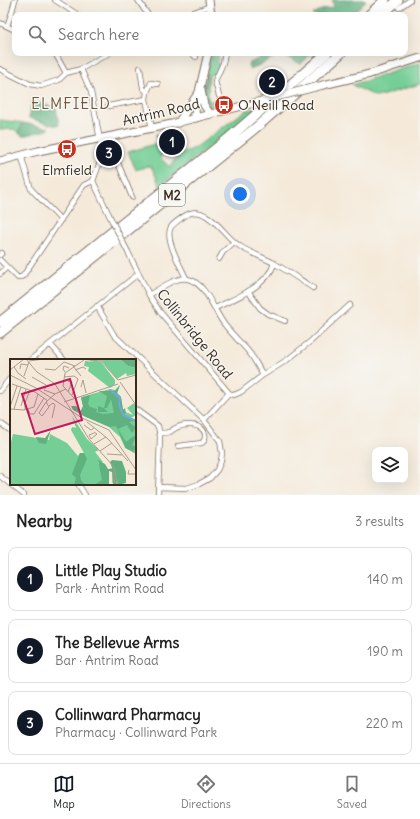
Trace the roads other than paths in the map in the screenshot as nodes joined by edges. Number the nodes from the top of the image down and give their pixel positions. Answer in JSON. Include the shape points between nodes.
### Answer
{"nodes":[{"id":1,"x":15,"y":0,"type":"edge"},
{"id":2,"x":55,"y":0,"type":"edge"},
{"id":3,"x":138,"y":0,"type":"edge"},
{"id":4,"x":385,"y":0,"type":"edge"},
{"id":5,"x":410,"y":0,"type":"edge"},
{"id":6,"x":210,"y":3,"type":"edge"},
{"id":7,"x":398,"y":4,"type":"edge"},
{"id":8,"x":73,"y":12,"type":"edge"},
{"id":9,"x":146,"y":12,"type":"edge"},
{"id":10,"x":192,"y":12,"type":"edge"},
{"id":11,"x":372,"y":12,"type":"edge"},
{"id":12,"x":386,"y":12,"type":"edge"},
{"id":13,"x":0,"y":23,"type":"edge"},
{"id":14,"x":7,"y":26,"type":"junction"},
{"id":15,"x":12,"y":28,"type":"edge"},
{"id":16,"x":57,"y":56,"type":"edge"},
{"id":17,"x":104,"y":56,"type":"edge"},
{"id":18,"x":207,"y":56,"type":"edge"},
{"id":19,"x":224,"y":56,"type":"edge"},
{"id":20,"x":324,"y":56,"type":"edge"},
{"id":21,"x":337,"y":56,"type":"edge"},
{"id":22,"x":420,"y":58,"type":"edge"},
{"id":23,"x":140,"y":68,"type":"dead end"},
{"id":24,"x":0,"y":69,"type":"edge"},
{"id":25,"x":81,"y":69,"type":"junction"},
{"id":26,"x":66,"y":73,"type":"junction"},
{"id":27,"x":158,"y":84,"type":"dead end"},
{"id":28,"x":200,"y":90,"type":"junction"},
{"id":29,"x":147,"y":92,"type":"junction"},
{"id":30,"x":219,"y":96,"type":"dead end"},
{"id":31,"x":146,"y":99,"type":"junction"},
{"id":32,"x":108,"y":106,"type":"dead end"},
{"id":33,"x":210,"y":114,"type":"junction"},
{"id":34,"x":196,"y":118,"type":"junction"},
{"id":35,"x":178,"y":123,"type":"junction"},
{"id":36,"x":152,"y":129,"type":"junction"},
{"id":37,"x":114,"y":137,"type":"junction"},
{"id":38,"x":100,"y":140,"type":"junction"},
{"id":39,"x":102,"y":148,"type":"junction"},
{"id":40,"x":112,"y":148,"type":"junction"},
{"id":41,"x":21,"y":155,"type":"junction"},
{"id":42,"x":0,"y":161,"type":"edge"},
{"id":43,"x":93,"y":181,"type":"junction"},
{"id":44,"x":132,"y":197,"type":"dead end"},
{"id":45,"x":61,"y":220,"type":"junction"},
{"id":46,"x":234,"y":242,"type":"junction"},
{"id":47,"x":219,"y":259,"type":"dead end"},
{"id":48,"x":0,"y":260,"type":"edge"},
{"id":49,"x":274,"y":263,"type":"junction"},
{"id":50,"x":7,"y":267,"type":"junction"},
{"id":51,"x":0,"y":274,"type":"edge"},
{"id":52,"x":138,"y":274,"type":"junction"},
{"id":53,"x":186,"y":278,"type":"junction"},
{"id":54,"x":313,"y":288,"type":"dead end"},
{"id":55,"x":248,"y":291,"type":"junction"},
{"id":56,"x":149,"y":295,"type":"junction"},
{"id":57,"x":350,"y":305,"type":"dead end"},
{"id":58,"x":97,"y":306,"type":"junction"},
{"id":59,"x":215,"y":308,"type":"junction"},
{"id":60,"x":285,"y":321,"type":"dead end"},
{"id":61,"x":0,"y":322,"type":"edge"},
{"id":62,"x":0,"y":333,"type":"edge"},
{"id":63,"x":50,"y":344,"type":"junction"},
{"id":64,"x":31,"y":359,"type":"edge"},
{"id":65,"x":63,"y":359,"type":"edge"},
{"id":66,"x":263,"y":375,"type":"junction"},
{"id":67,"x":10,"y":378,"type":"edge"},
{"id":68,"x":0,"y":391,"type":"edge"},
{"id":69,"x":229,"y":392,"type":"junction"},
{"id":70,"x":136,"y":409,"type":"edge"},
{"id":71,"x":204,"y":420,"type":"junction"},
{"id":72,"x":0,"y":423,"type":"edge"},
{"id":73,"x":10,"y":430,"type":"edge"},
{"id":74,"x":159,"y":433,"type":"junction"},
{"id":75,"x":178,"y":446,"type":"dead end"},
{"id":76,"x":0,"y":476,"type":"edge"},
{"id":77,"x":10,"y":484,"type":"edge"},
{"id":78,"x":11,"y":485,"type":"edge"},
{"id":79,"x":79,"y":485,"type":"edge"},
{"id":80,"x":158,"y":487,"type":"junction"},
{"id":81,"x":24,"y":495,"type":"edge"},
{"id":82,"x":85,"y":495,"type":"edge"},
{"id":83,"x":158,"y":495,"type":"edge"}],
"edges":[{"from":1,"to":14,"type":"street"},
{"from":2,"to":8,"type":"street"},
{"from":3,"to":9,"type":"street"},
{"from":4,"to":11,"type":"highway"},
{"from":5,"to":7,"type":"street"},
{"from":6,"to":10,"type":"street"},
{"from":7,"to":12,"type":"highway"},
{"from":13,"to":14,"type":"street"},
{"from":14,"to":15,"type":"street"},
{"from":16,"to":26,"type":"street"},
{"from":17,"to":25,"type":"street"},
{"from":18,"to":28,"type":"main road"},
{"from":19,"to":30,"type":"street","via":[[215,81]]},
{"from":20,"to":61,"type":"highway","number":"M2","via":[[230,137]]},
{"from":21,"to":62,"type":"highway","number":"M2","via":[[259,125]]},
{"from":22,"to":33,"type":"main road","name":"Antrim Road","bridge":true,"via":[[370,74]]},
{"from":23,"to":29,"type":"street","via":[[143,88]]},
{"from":24,"to":26,"type":"street","via":[[30,84],[41,86],[59,80]]},
{"from":25,"to":26,"type":"street"},
{"from":25,"to":38,"type":"street","via":[[91,92]]},
{"from":27,"to":29,"type":"street","via":[[151,83]]},
{"from":28,"to":33,"type":"main road","via":[[204,105]]},
{"from":28,"to":34,"type":"main road","via":[[195,109]]},
{"from":28,"to":35,"type":"main road"},
{"from":29,"to":31,"type":"street"},
{"from":31,"to":32,"type":"street"},
{"from":31,"to":36,"type":"street"},
{"from":33,"to":34,"type":"main road","name":"Antrim Road"},
{"from":34,"to":35,"type":"main road","name":"Antrim Road"},
{"from":35,"to":36,"type":"main road","name":"Antrim Road"},
{"from":36,"to":37,"type":"main road","name":"Antrim Road"},
{"from":37,"to":38,"type":"main road","name":"Antrim Road"},
{"from":37,"to":40,"type":"street"},
{"from":38,"to":39,"type":"street"},
{"from":38,"to":41,"type":"main road","name":"Antrim Road"},
{"from":39,"to":40,"type":"street"},
{"from":39,"to":43,"type":"street"},
{"from":40,"to":44,"type":"street"},
{"from":41,"to":42,"type":"main road","name":"Antrim Road"},
{"from":41,"to":45,"type":"street","via":[[31,189]]},
{"from":43,"to":45,"type":"street","via":[[84,185]]},
{"from":43,"to":52,"type":"street","name":"Collinbridge Road","bridge":true},
{"from":45,"to":50,"type":"street","via":[[23,276],[18,278]]},
{"from":46,"to":47,"type":"street"},
{"from":46,"to":49,"type":"street"},
{"from":46,"to":53,"type":"street","via":[[204,214],[189,212],[171,227],[169,234]]},
{"from":48,"to":50,"type":"street"},
{"from":49,"to":54,"type":"street"},
{"from":49,"to":55,"type":"street","via":[[259,283]]},
{"from":50,"to":51,"type":"street"},
{"from":52,"to":56,"type":"street","name":"Collinbridge Road"},
{"from":52,"to":58,"type":"street"},
{"from":53,"to":56,"type":"street","via":[[168,284]]},
{"from":53,"to":59,"type":"street","via":[[196,282]]},
{"from":55,"to":59,"type":"street"},
{"from":55,"to":60,"type":"street","via":[[260,308]]},
{"from":56,"to":69,"type":"street","name":"Collinbridge Road","via":[[160,312]]},
{"from":57,"to":66,"type":"street","name":"Collinbridge Road","via":[[311,341]]},
{"from":58,"to":63,"type":"street"},
{"from":58,"to":71,"type":"street","via":[[114,335]]},
{"from":59,"to":66,"type":"street","via":[[223,323],[249,353]]},
{"from":63,"to":64,"type":"street"},
{"from":63,"to":65,"type":"street"},
{"from":66,"to":69,"type":"street","name":"Collinbridge Road","via":[[241,392],[234,395]]},
{"from":67,"to":68,"type":"street"},
{"from":69,"to":71,"type":"street"},
{"from":70,"to":74,"type":"street","via":[[158,426]]},
{"from":71,"to":80,"type":"street","via":[[220,441],[222,453],[217,470],[210,478],[187,488]]},
{"from":72,"to":73,"type":"street"},
{"from":74,"to":75,"type":"street","via":[[196,425],[205,434],[202,443]]},
{"from":74,"to":80,"type":"street"},
{"from":76,"to":77,"type":"street"},
{"from":78,"to":81,"type":"street"},
{"from":79,"to":82,"type":"street"},
{"from":80,"to":83,"type":"street"}]}
